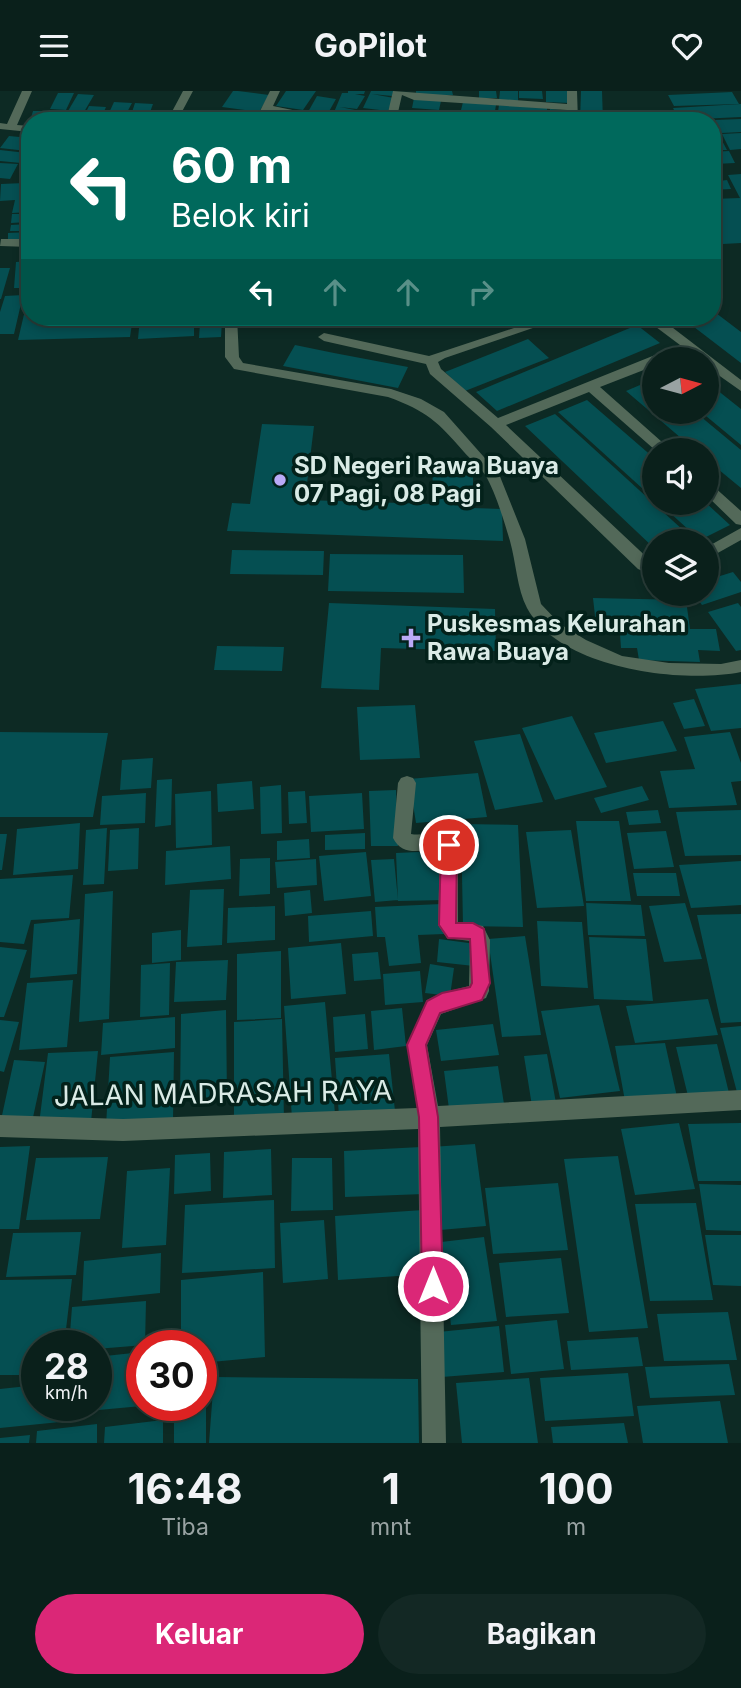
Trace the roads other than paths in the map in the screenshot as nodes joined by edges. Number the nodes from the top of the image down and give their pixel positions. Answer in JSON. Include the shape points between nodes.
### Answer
{"nodes":[{"id":1,"x":27,"y":91,"type":"edge"},
{"id":2,"x":188,"y":91,"type":"edge"},
{"id":3,"x":275,"y":91,"type":"edge"},
{"id":4,"x":399,"y":91,"type":"edge"},
{"id":5,"x":572,"y":91,"type":"edge"},
{"id":6,"x":573,"y":107,"type":"junction"},
{"id":7,"x":268,"y":108,"type":"junction"},
{"id":8,"x":177,"y":112,"type":"edge"},
{"id":9,"x":266,"y":112,"type":"edge"},
{"id":10,"x":290,"y":112,"type":"edge"},
{"id":11,"x":393,"y":112,"type":"edge"},
{"id":12,"x":573,"y":112,"type":"edge"},
{"id":13,"x":5,"y":126,"type":"edge"},
{"id":14,"x":8,"y":225,"type":"dead end"},
{"id":15,"x":21,"y":243,"type":"edge"},
{"id":16,"x":1,"y":244,"type":"edge"},
{"id":17,"x":231,"y":326,"type":"edge"},
{"id":18,"x":533,"y":326,"type":"edge"},
{"id":19,"x":663,"y":326,"type":"edge"},
{"id":20,"x":324,"y":337,"type":"dead end"},
{"id":21,"x":690,"y":346,"type":"edge"},
{"id":22,"x":431,"y":361,"type":"junction"},
{"id":23,"x":642,"y":366,"type":"edge"},
{"id":24,"x":719,"y":369,"type":"edge"},
{"id":25,"x":592,"y":386,"type":"junction"},
{"id":26,"x":741,"y":387,"type":"edge"},
{"id":27,"x":496,"y":424,"type":"junction"},
{"id":28,"x":650,"y":438,"type":"edge"},
{"id":29,"x":719,"y":499,"type":"edge"},
{"id":30,"x":741,"y":520,"type":"edge"},
{"id":31,"x":741,"y":533,"type":"edge"},
{"id":32,"x":719,"y":547,"type":"edge"},
{"id":33,"x":642,"y":564,"type":"edge"},
{"id":34,"x":741,"y":666,"type":"edge"},
{"id":35,"x":407,"y":783,"type":"dead end"},
{"id":36,"x":741,"y":1100,"type":"edge"},
{"id":37,"x":429,"y":1117,"type":"junction"},
{"id":38,"x":0,"y":1126,"type":"edge"},
{"id":39,"x":434,"y":1443,"type":"edge"}],
"edges":[{"from":1,"to":13,"type":"street"},
{"from":2,"to":8,"type":"street"},
{"from":3,"to":7,"type":"street"},
{"from":4,"to":6,"type":"street","via":[[414,97]]},
{"from":4,"to":11,"type":"street"},
{"from":5,"to":6,"type":"street"},
{"from":6,"to":12,"type":"street"},
{"from":7,"to":9,"type":"street"},
{"from":7,"to":10,"type":"street"},
{"from":14,"to":16,"type":"street"},
{"from":15,"to":16,"type":"street"},
{"from":17,"to":34,"type":"street","via":[[232,356],[239,366],[391,393],[439,415],[492,474],[517,539],[534,606],[554,628],[619,662],[669,669]]},
{"from":18,"to":22,"type":"street"},
{"from":19,"to":21,"type":"street"},
{"from":20,"to":22,"type":"street"},
{"from":22,"to":27,"type":"street","via":[[435,371]]},
{"from":23,"to":25,"type":"street"},
{"from":24,"to":26,"type":"street"},
{"from":25,"to":27,"type":"street"},
{"from":25,"to":28,"type":"street"},
{"from":27,"to":33,"type":"street"},
{"from":29,"to":30,"type":"street"},
{"from":31,"to":32,"type":"street"},
{"from":35,"to":37,"type":"street","via":[[402,838],[411,844],[441,840],[449,845],[448,925],[454,932],[476,932],[480,940],[479,991],[433,1007],[416,1045]]},
{"from":36,"to":37,"type":"street","name":"JALAN MADRASAH RAYA"},
{"from":37,"to":38,"type":"street","name":"JALAN MADRASAH RAYA","via":[[123,1130]]},
{"from":37,"to":39,"type":"street"}]}
